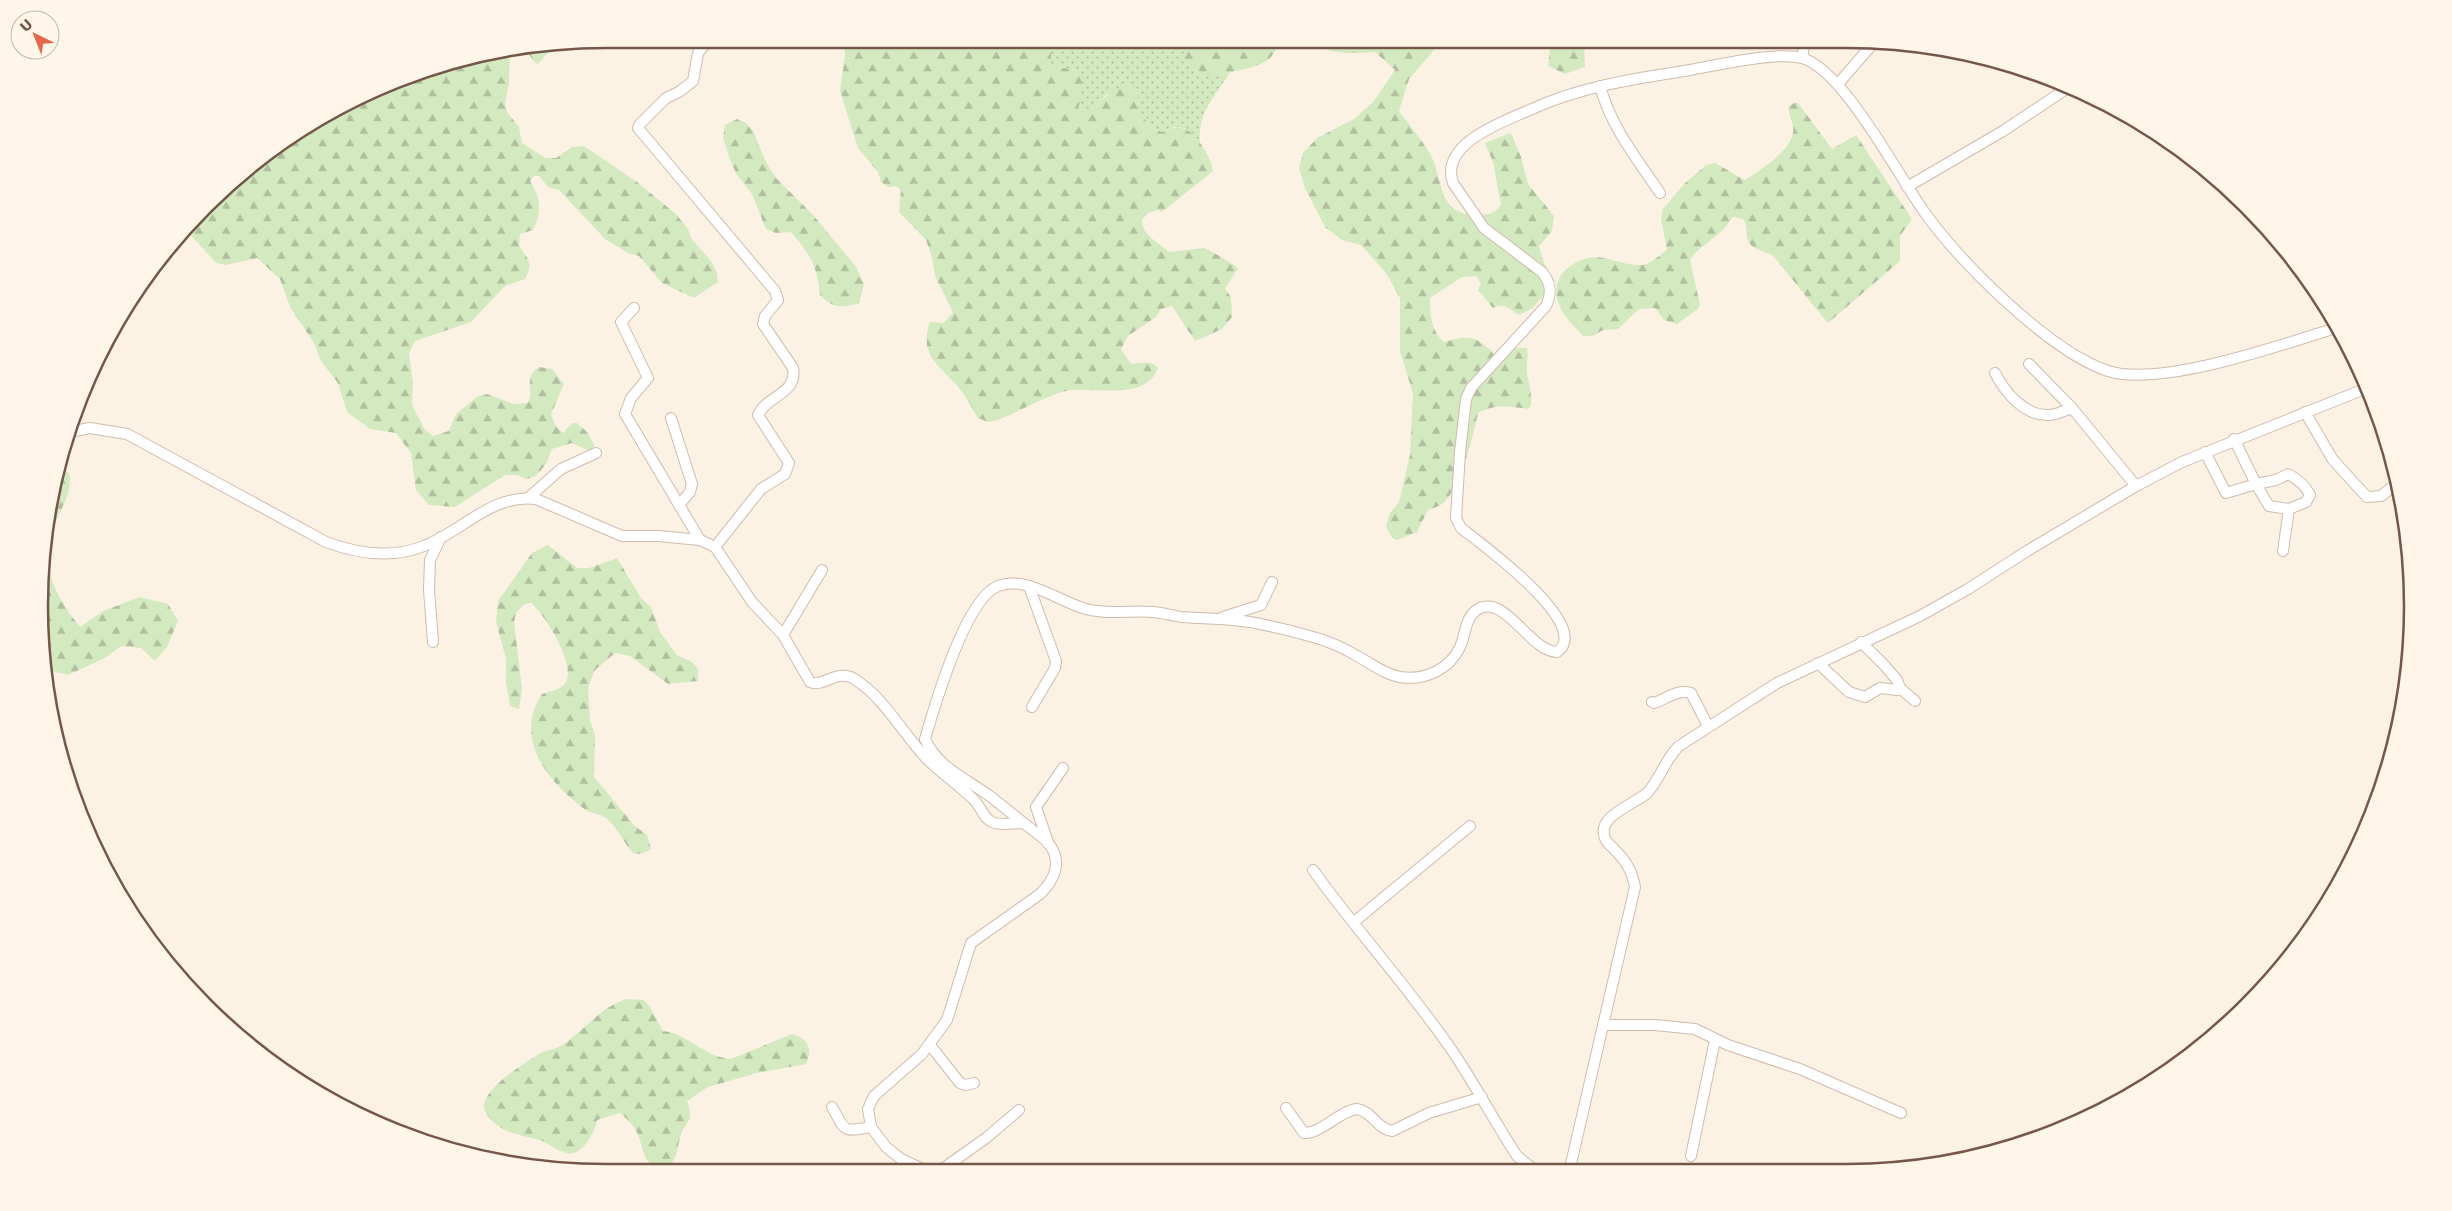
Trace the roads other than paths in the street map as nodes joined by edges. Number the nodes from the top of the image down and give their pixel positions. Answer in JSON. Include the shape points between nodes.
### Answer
{"nodes":[{"id":1,"x":702,"y":48,"type":"edge"},
{"id":2,"x":1804,"y":48,"type":"edge"},
{"id":3,"x":1869,"y":49,"type":"edge"},
{"id":4,"x":1802,"y":58,"type":"junction"},
{"id":5,"x":1838,"y":84,"type":"junction"},
{"id":6,"x":1600,"y":86,"type":"junction"},
{"id":7,"x":2063,"y":91,"type":"edge"},
{"id":8,"x":1907,"y":187,"type":"junction"},
{"id":9,"x":1660,"y":193,"type":"dead end"},
{"id":10,"x":634,"y":308,"type":"dead end"},
{"id":11,"x":2331,"y":329,"type":"edge"},
{"id":12,"x":2029,"y":364,"type":"dead end"},
{"id":13,"x":1995,"y":373,"type":"dead end"},
{"id":14,"x":2361,"y":390,"type":"edge"},
{"id":15,"x":2072,"y":408,"type":"junction"},
{"id":16,"x":2305,"y":412,"type":"junction"},
{"id":17,"x":671,"y":418,"type":"dead end"},
{"id":18,"x":76,"y":431,"type":"edge"},
{"id":19,"x":2234,"y":439,"type":"junction"},
{"id":20,"x":2206,"y":452,"type":"junction"},
{"id":21,"x":596,"y":453,"type":"dead end"},
{"id":22,"x":2256,"y":484,"type":"junction"},
{"id":23,"x":2136,"y":486,"type":"junction"},
{"id":24,"x":2392,"y":488,"type":"edge"},
{"id":25,"x":528,"y":498,"type":"junction"},
{"id":26,"x":679,"y":504,"type":"junction"},
{"id":27,"x":2289,"y":509,"type":"junction"},
{"id":28,"x":441,"y":537,"type":"junction"},
{"id":29,"x":700,"y":540,"type":"junction"},
{"id":30,"x":715,"y":547,"type":"junction"},
{"id":31,"x":2283,"y":551,"type":"dead end"},
{"id":32,"x":822,"y":570,"type":"dead end"},
{"id":33,"x":1272,"y":582,"type":"dead end"},
{"id":34,"x":1029,"y":586,"type":"junction"},
{"id":35,"x":1218,"y":619,"type":"junction"},
{"id":36,"x":783,"y":634,"type":"junction"},
{"id":37,"x":433,"y":642,"type":"dead end"},
{"id":38,"x":1861,"y":642,"type":"junction"},
{"id":39,"x":1818,"y":662,"type":"junction"},
{"id":40,"x":1900,"y":688,"type":"junction"},
{"id":41,"x":1652,"y":702,"type":"dead end"},
{"id":42,"x":1914,"y":702,"type":"dead end"},
{"id":43,"x":1032,"y":707,"type":"dead end"},
{"id":44,"x":1708,"y":726,"type":"junction"},
{"id":45,"x":1063,"y":768,"type":"dead end"},
{"id":46,"x":1023,"y":822,"type":"junction"},
{"id":47,"x":1470,"y":826,"type":"dead end"},
{"id":48,"x":1048,"y":843,"type":"junction"},
{"id":49,"x":1313,"y":870,"type":"dead end"},
{"id":50,"x":1354,"y":922,"type":"junction"},
{"id":51,"x":1603,"y":1025,"type":"junction"},
{"id":52,"x":1715,"y":1040,"type":"junction"},
{"id":53,"x":930,"y":1045,"type":"junction"},
{"id":54,"x":974,"y":1083,"type":"dead end"},
{"id":55,"x":1482,"y":1097,"type":"junction"},
{"id":56,"x":832,"y":1107,"type":"dead end"},
{"id":57,"x":1286,"y":1108,"type":"dead end"},
{"id":58,"x":1019,"y":1110,"type":"dead end"},
{"id":59,"x":1901,"y":1113,"type":"dead end"},
{"id":60,"x":871,"y":1127,"type":"junction"},
{"id":61,"x":1691,"y":1156,"type":"dead end"},
{"id":62,"x":912,"y":1164,"type":"edge"},
{"id":63,"x":949,"y":1164,"type":"edge"},
{"id":64,"x":1527,"y":1164,"type":"edge"},
{"id":65,"x":1571,"y":1164,"type":"edge"}],
"edges":[{"from":1,"to":30,"type":"street","via":[[693,81],[666,98],[638,128],[776,291],[778,300],[765,316],[763,324],[795,376],[793,383],[758,415],[789,464],[788,469],[756,495]]},
{"from":2,"to":4,"type":"street"},
{"from":3,"to":5,"type":"street"},
{"from":4,"to":5,"type":"street"},
{"from":4,"to":6,"type":"street","via":[[1766,57]]},
{"from":5,"to":8,"type":"street"},
{"from":6,"to":9,"type":"street","via":[[1618,131]]},
{"from":6,"to":35,"type":"street","via":[[1554,99],[1484,131],[1457,154],[1450,170],[1453,183],[1484,228],[1542,272],[1551,289],[1546,306],[1470,388],[1460,452],[1456,518],[1460,528],[1526,581],[1547,603],[1566,637],[1561,649],[1552,652],[1541,647],[1504,612],[1488,606],[1480,608],[1469,619],[1460,648],[1448,663],[1436,673],[1424,677],[1402,678],[1387,674],[1356,654],[1315,637],[1249,622]]},
{"from":7,"to":8,"type":"street"},
{"from":8,"to":11,"type":"street","via":[[1954,250],[2019,312],[2085,362],[2111,372],[2151,375],[2228,360]]},
{"from":10,"to":26,"type":"street","via":[[621,322],[648,378],[631,398],[624,414]]},
{"from":12,"to":15,"type":"street"},
{"from":13,"to":15,"type":"street","via":[[2015,401],[2039,414],[2050,416]]},
{"from":14,"to":16,"type":"street"},
{"from":15,"to":23,"type":"street"},
{"from":16,"to":19,"type":"street"},
{"from":16,"to":24,"type":"street","via":[[2333,460],[2367,497],[2381,496]]},
{"from":17,"to":26,"type":"street","via":[[692,484],[690,492]]},
{"from":18,"to":28,"type":"street","via":[[90,428],[127,434],[326,542],[346,549],[367,554],[390,554],[425,546]]},
{"from":19,"to":20,"type":"street"},
{"from":19,"to":22,"type":"street"},
{"from":20,"to":22,"type":"street","via":[[2226,493]]},
{"from":20,"to":23,"type":"street"},
{"from":21,"to":25,"type":"street","via":[[561,469]]},
{"from":22,"to":27,"type":"street","via":[[2269,506]]},
{"from":22,"to":27,"type":"street","via":[[2288,474],[2296,478],[2310,495],[2306,502]]},
{"from":23,"to":38,"type":"street","via":[[1968,589],[1920,616]]},
{"from":25,"to":28,"type":"street","via":[[479,514]]},
{"from":25,"to":29,"type":"street","via":[[622,536]]},
{"from":26,"to":29,"type":"street"},
{"from":27,"to":31,"type":"street"},
{"from":28,"to":37,"type":"street","via":[[430,560]]},
{"from":29,"to":30,"type":"street"},
{"from":30,"to":36,"type":"street","via":[[752,602]]},
{"from":32,"to":36,"type":"street"},
{"from":33,"to":35,"type":"street","via":[[1261,605]]},
{"from":34,"to":35,"type":"street","via":[[1087,609]]},
{"from":34,"to":43,"type":"street","via":[[1056,661]]},
{"from":34,"to":46,"type":"street","via":[[1008,584],[986,593],[954,651],[925,739],[930,750],[945,766]]},
{"from":36,"to":46,"type":"street","via":[[810,682],[843,675],[857,680],[884,705],[927,759],[974,800],[989,820],[996,823]]},
{"from":38,"to":39,"type":"street"},
{"from":38,"to":40,"type":"street","via":[[1891,672]]},
{"from":39,"to":40,"type":"street","via":[[1849,692],[1865,697],[1880,688]]},
{"from":39,"to":44,"type":"street"},
{"from":40,"to":42,"type":"street"},
{"from":41,"to":44,"type":"street","via":[[1684,691],[1690,693]]},
{"from":44,"to":51,"type":"street","via":[[1671,754],[1648,792],[1605,823],[1605,840],[1624,860],[1632,873],[1635,887]]},
{"from":45,"to":48,"type":"street","via":[[1036,807]]},
{"from":46,"to":48,"type":"street"},
{"from":47,"to":50,"type":"street"},
{"from":48,"to":53,"type":"street","via":[[1056,862],[1049,885],[971,943],[947,1020]]},
{"from":49,"to":50,"type":"street"},
{"from":50,"to":55,"type":"street","via":[[1450,1048]]},
{"from":51,"to":52,"type":"street","via":[[1655,1025],[1695,1030]]},
{"from":51,"to":65,"type":"street"},
{"from":52,"to":59,"type":"street","via":[[1800,1069]]},
{"from":52,"to":61,"type":"street"},
{"from":53,"to":54,"type":"street","via":[[960,1083]]},
{"from":53,"to":60,"type":"street","via":[[874,1096],[868,1109]]},
{"from":55,"to":57,"type":"street","via":[[1428,1114],[1392,1131],[1385,1130],[1367,1112],[1357,1108],[1311,1133],[1304,1133]]},
{"from":55,"to":64,"type":"street","via":[[1517,1156]]},
{"from":56,"to":60,"type":"street","via":[[844,1129]]},
{"from":58,"to":63,"type":"street"},
{"from":60,"to":62,"type":"street","via":[[886,1148]]}]}
